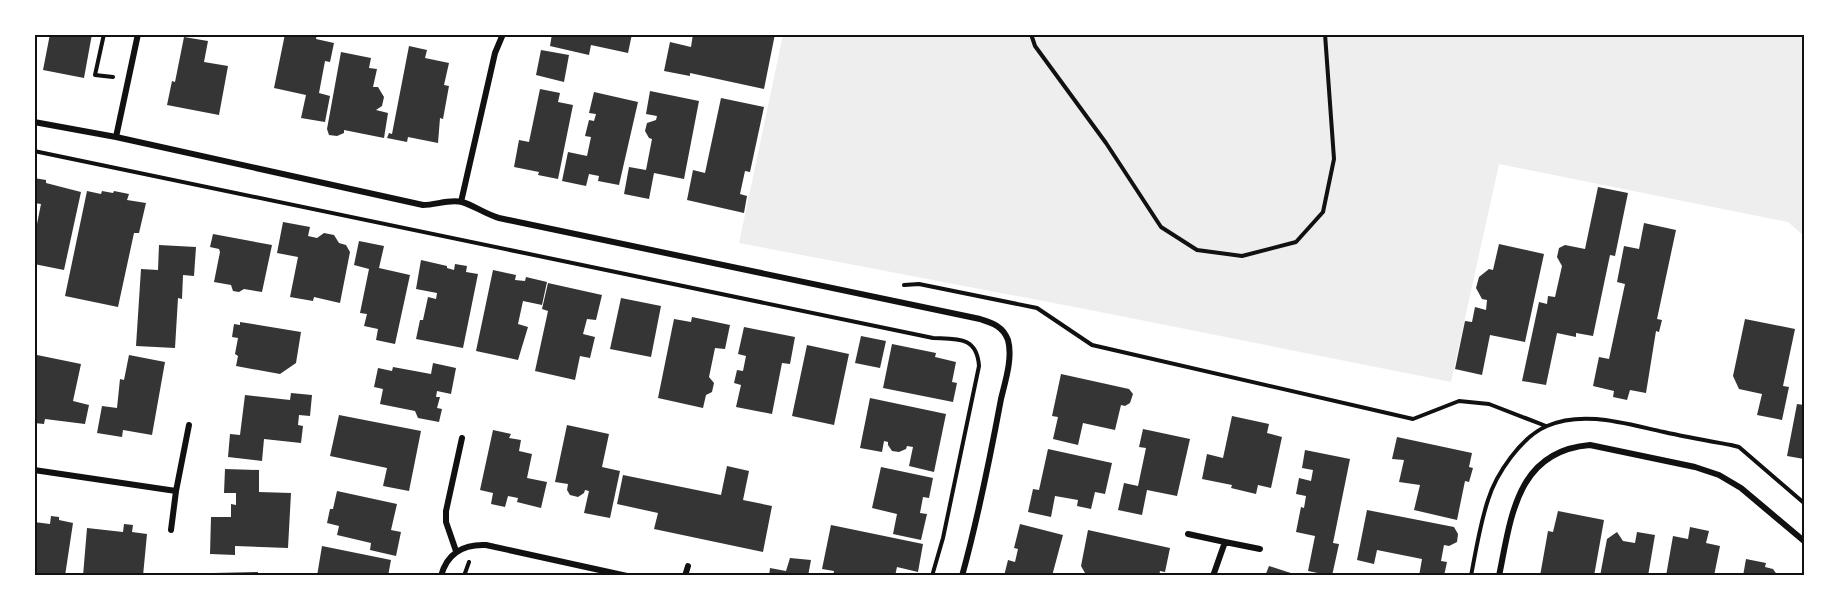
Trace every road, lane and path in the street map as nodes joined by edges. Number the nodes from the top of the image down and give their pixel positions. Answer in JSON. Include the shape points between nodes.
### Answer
{"nodes":[{"id":1,"x":104,"y":34,"type":"edge"},
{"id":2,"x":138,"y":34,"type":"edge"},
{"id":3,"x":503,"y":34,"type":"edge"},
{"id":4,"x":1031,"y":34,"type":"edge"},
{"id":5,"x":1325,"y":34,"type":"edge"},
{"id":6,"x":128,"y":80,"type":"junction"},
{"id":7,"x":34,"y":122,"type":"edge"},
{"id":8,"x":116,"y":137,"type":"junction"},
{"id":9,"x":34,"y":151,"type":"edge"},
{"id":10,"x":461,"y":202,"type":"junction"},
{"id":11,"x":900,"y":285,"type":"dead end"},
{"id":12,"x":189,"y":425,"type":"dead end"},
{"id":13,"x":1546,"y":426,"type":"junction"},
{"id":14,"x":462,"y":438,"type":"dead end"},
{"id":15,"x":34,"y":470,"type":"edge"},
{"id":16,"x":176,"y":491,"type":"junction"},
{"id":17,"x":1804,"y":503,"type":"edge"},
{"id":18,"x":171,"y":530,"type":"dead end"},
{"id":19,"x":1188,"y":534,"type":"dead end"},
{"id":20,"x":1804,"y":541,"type":"edge"},
{"id":21,"x":1225,"y":542,"type":"junction"},
{"id":22,"x":1260,"y":549,"type":"dead end"},
{"id":23,"x":456,"y":551,"type":"junction"},
{"id":24,"x":688,"y":566,"type":"dead end"},
{"id":25,"x":441,"y":576,"type":"edge"},
{"id":26,"x":627,"y":576,"type":"edge"},
{"id":27,"x":686,"y":576,"type":"edge"},
{"id":28,"x":932,"y":576,"type":"edge"},
{"id":29,"x":962,"y":576,"type":"edge"},
{"id":30,"x":1213,"y":576,"type":"edge"},
{"id":31,"x":1471,"y":576,"type":"edge"},
{"id":32,"x":1499,"y":576,"type":"edge"}],
"edges":[{"from":1,"to":6,"type":"path","via":[[95,75]]},
{"from":2,"to":6,"type":"street"},
{"from":3,"to":10,"type":"street","via":[[495,53]]},
{"from":4,"to":5,"type":"path","via":[[1035,46],[1161,227],[1197,250],[1242,256],[1296,242],[1323,212],[1334,159]]},
{"from":6,"to":8,"type":"street"},
{"from":7,"to":8,"type":"street"},
{"from":8,"to":10,"type":"street","via":[[423,205]]},
{"from":9,"to":28,"type":"path","via":[[933,338],[960,339],[977,351],[979,366]]},
{"from":10,"to":29,"type":"street","via":[[499,218],[997,325],[1008,341],[1008,364]]},
{"from":11,"to":13,"type":"path","via":[[920,284],[1037,308],[1092,345],[1413,419],[1459,401],[1489,404]]},
{"from":12,"to":16,"type":"street"},
{"from":13,"to":17,"type":"path","via":[[1607,420],[1739,447]]},
{"from":13,"to":31,"type":"path","via":[[1519,448],[1495,484]]},
{"from":14,"to":23,"type":"street","via":[[446,511]]},
{"from":15,"to":16,"type":"street"},
{"from":16,"to":18,"type":"street"},
{"from":19,"to":21,"type":"street"},
{"from":20,"to":32,"type":"street","via":[[1741,488],[1719,475],[1590,445],[1577,446],[1554,456],[1534,472],[1519,493]]},
{"from":21,"to":22,"type":"street"},
{"from":21,"to":30,"type":"street"},
{"from":23,"to":25,"type":"street","via":[[447,560]]},
{"from":23,"to":26,"type":"street","via":[[486,544]]},
{"from":24,"to":27,"type":"street"}]}
